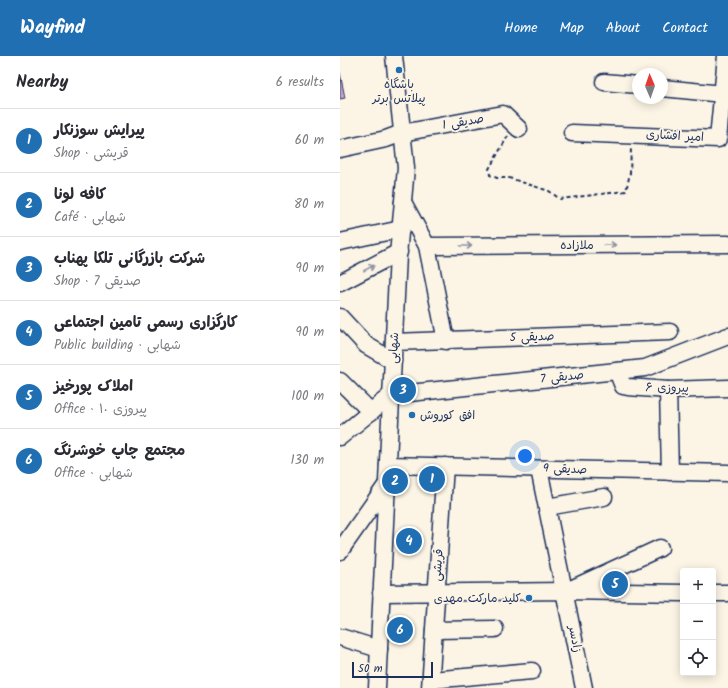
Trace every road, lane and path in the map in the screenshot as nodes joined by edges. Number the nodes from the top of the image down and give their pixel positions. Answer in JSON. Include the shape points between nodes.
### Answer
{"nodes":[{"id":1,"x":394,"y":56,"type":"edge"},
{"id":2,"x":726,"y":56,"type":"edge"},
{"id":3,"x":604,"y":82,"type":"dead end"},
{"id":4,"x":632,"y":84,"type":"edge"},
{"id":5,"x":668,"y":89,"type":"edge"},
{"id":6,"x":723,"y":94,"type":"junction"},
{"id":7,"x":519,"y":129,"type":"joint"},
{"id":8,"x":402,"y":133,"type":"junction"},
{"id":9,"x":572,"y":133,"type":"dead end"},
{"id":10,"x":632,"y":134,"type":"junction"},
{"id":11,"x":723,"y":139,"type":"edge"},
{"id":12,"x":340,"y":149,"type":"edge"},
{"id":13,"x":403,"y":202,"type":"junction"},
{"id":14,"x":401,"y":229,"type":"junction"},
{"id":15,"x":340,"y":242,"type":"edge"},
{"id":16,"x":728,"y":244,"type":"edge"},
{"id":17,"x":427,"y":246,"type":"junction"},
{"id":18,"x":399,"y":252,"type":"junction"},
{"id":19,"x":340,"y":283,"type":"edge"},
{"id":20,"x":340,"y":317,"type":"edge"},
{"id":21,"x":670,"y":332,"type":"dead end"},
{"id":22,"x":728,"y":336,"type":"edge"},
{"id":23,"x":446,"y":341,"type":"junction"},
{"id":24,"x":394,"y":342,"type":"junction"},
{"id":25,"x":393,"y":361,"type":"junction"},
{"id":26,"x":617,"y":371,"type":"junction"},
{"id":27,"x":340,"y":381,"type":"edge"},
{"id":28,"x":728,"y":388,"type":"edge"},
{"id":29,"x":668,"y":390,"type":"junction"},
{"id":30,"x":391,"y":395,"type":"junction"},
{"id":31,"x":371,"y":412,"type":"junction"},
{"id":32,"x":340,"y":437,"type":"edge"},
{"id":33,"x":388,"y":465,"type":"junction"},
{"id":34,"x":445,"y":466,"type":"junction"},
{"id":35,"x":539,"y":469,"type":"junction"},
{"id":36,"x":670,"y":472,"type":"junction"},
{"id":37,"x":728,"y":473,"type":"edge"},
{"id":38,"x":387,"y":484,"type":"junction"},
{"id":39,"x":604,"y":497,"type":"dead end"},
{"id":40,"x":547,"y":507,"type":"junction"},
{"id":41,"x":660,"y":548,"type":"dead end"},
{"id":42,"x":340,"y":551,"type":"edge"},
{"id":43,"x":565,"y":591,"type":"junction"},
{"id":44,"x":437,"y":593,"type":"junction"},
{"id":45,"x":680,"y":593,"type":"edge"},
{"id":46,"x":716,"y":593,"type":"edge"},
{"id":47,"x":728,"y":593,"type":"edge"},
{"id":48,"x":381,"y":594,"type":"junction"},
{"id":49,"x":495,"y":629,"type":"dead end"},
{"id":50,"x":434,"y":630,"type":"junction"},
{"id":51,"x":340,"y":637,"type":"edge"},
{"id":52,"x":379,"y":648,"type":"junction"},
{"id":53,"x":532,"y":671,"type":"dead end"},
{"id":54,"x":430,"y":684,"type":"edge"},
{"id":55,"x":377,"y":688,"type":"edge"},
{"id":56,"x":584,"y":688,"type":"edge"}],
"edges":[{"from":1,"to":8,"type":"street","name":"شهابی"},
{"from":2,"to":6,"type":"street","name":"امیر افشاری"},
{"from":3,"to":4,"type":"street"},
{"from":5,"to":6,"type":"street"},
{"from":6,"to":11,"type":"street","name":"امیر افشاری"},
{"from":7,"to":8,"type":"street","name":"صدیقی 1","via":[[503,114]]},
{"from":7,"to":10,"type":"path","via":[[505,138],[489,170],[490,175],[509,178],[549,191],[560,199],[626,191],[630,173]]},
{"from":8,"to":12,"type":"street"},
{"from":8,"to":13,"type":"street","name":"شهابی","via":[[406,168]]},
{"from":9,"to":10,"type":"street","name":"امیر افشاری"},
{"from":10,"to":11,"type":"street","name":"امیر افشاری"},
{"from":13,"to":14,"type":"street","name":"شهابی"},
{"from":13,"to":17,"type":"street"},
{"from":14,"to":15,"type":"street"},
{"from":14,"to":18,"type":"street","name":"شهابی"},
{"from":17,"to":16,"type":"street","name":"ملازاده","one_way":true},
{"from":17,"to":23,"type":"street"},
{"from":19,"to":18,"type":"street","one_way":true},
{"from":18,"to":24,"type":"street","name":"شهابی"},
{"from":20,"to":25,"type":"street","via":[[366,345]]},
{"from":21,"to":23,"type":"street","name":"صدیقی 5"},
{"from":22,"to":26,"type":"street","name":"صدیقی 7","via":[[645,368]]},
{"from":23,"to":24,"type":"street","name":"صدیقی 5"},
{"from":24,"to":25,"type":"street","name":"شهابی"},
{"from":25,"to":30,"type":"street","name":"شهابی"},
{"from":26,"to":29,"type":"street","name":"پیروزی ۶","via":[[623,386]]},
{"from":26,"to":30,"type":"street","name":"صدیقی 7"},
{"from":27,"to":31,"type":"street"},
{"from":28,"to":29,"type":"street","name":"پیروزی ۶"},
{"from":29,"to":36,"type":"street"},
{"from":30,"to":31,"type":"street"},
{"from":30,"to":33,"type":"street","name":"شهابی"},
{"from":31,"to":32,"type":"street"},
{"from":33,"to":34,"type":"street","name":"صدیقی 9"},
{"from":33,"to":38,"type":"street","name":"شهابی"},
{"from":34,"to":35,"type":"street","name":"صدیقی 9"},
{"from":34,"to":44,"type":"street","name":"قریشی"},
{"from":35,"to":36,"type":"street","name":"صدیقی 9"},
{"from":35,"to":40,"type":"street","name":"زادسر"},
{"from":36,"to":37,"type":"street","name":"صدیقی 9"},
{"from":38,"to":42,"type":"street"},
{"from":38,"to":48,"type":"street","name":"شهابی"},
{"from":39,"to":40,"type":"street"},
{"from":40,"to":43,"type":"street","name":"زادسر"},
{"from":41,"to":43,"type":"street"},
{"from":43,"to":44,"type":"street"},
{"from":43,"to":45,"type":"street"},
{"from":43,"to":56,"type":"street","name":"زادسر"},
{"from":44,"to":48,"type":"street"},
{"from":44,"to":50,"type":"street","name":"قریشی"},
{"from":46,"to":47,"type":"street"},
{"from":48,"to":52,"type":"street","name":"شهابی"},
{"from":49,"to":50,"type":"street"},
{"from":50,"to":54,"type":"street","name":"قریشی"},
{"from":51,"to":52,"type":"street"},
{"from":52,"to":55,"type":"street","name":"شهابی"},
{"from":53,"to":54,"type":"street"}]}
